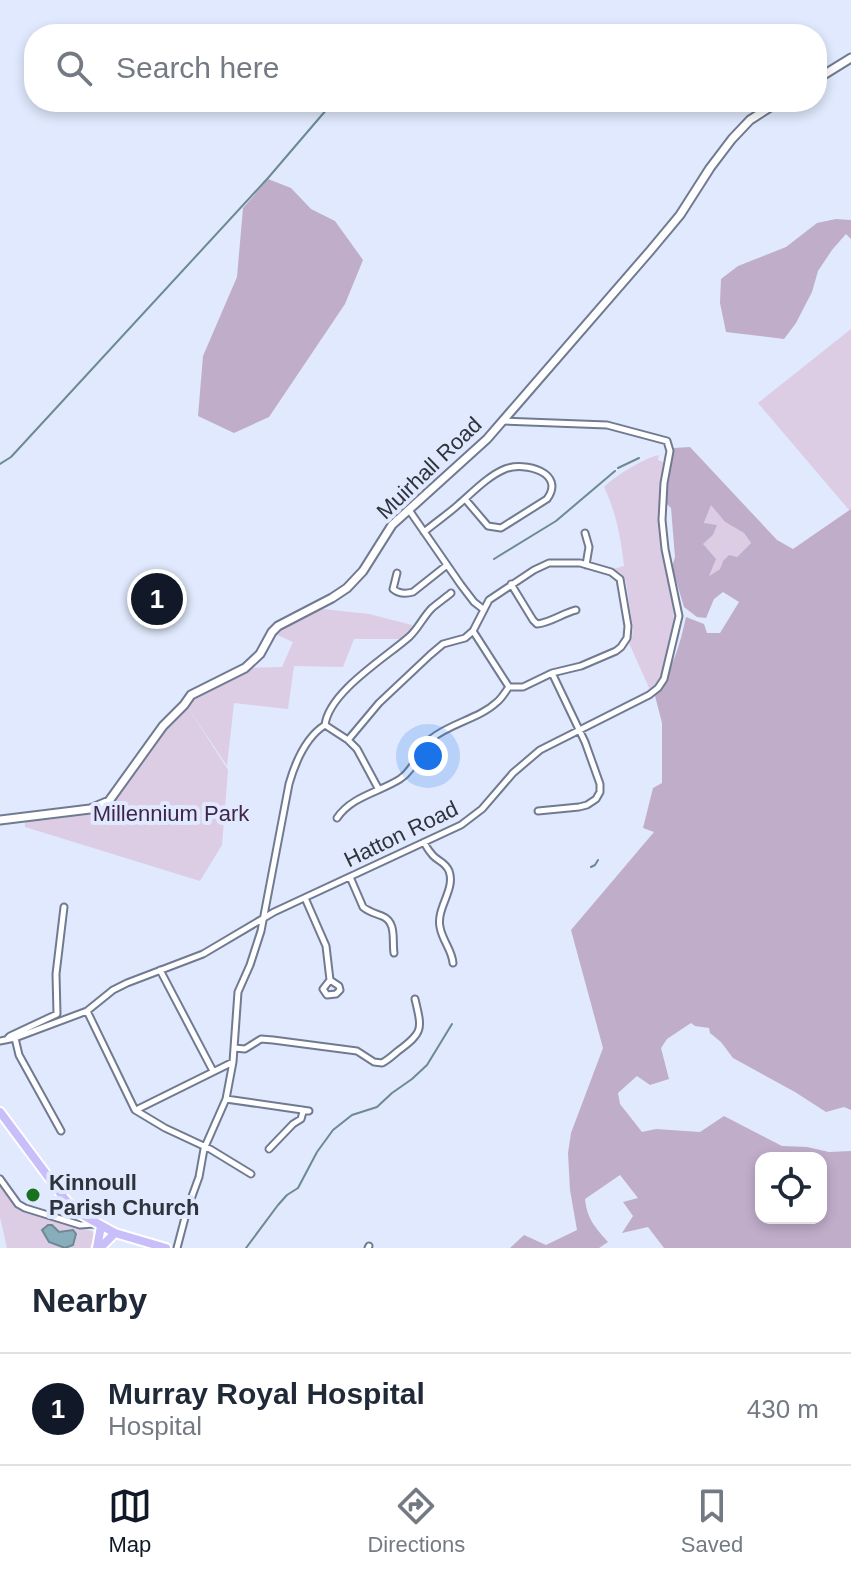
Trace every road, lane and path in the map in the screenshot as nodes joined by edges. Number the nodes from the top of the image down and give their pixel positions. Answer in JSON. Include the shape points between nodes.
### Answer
{"nodes":[{"id":1,"x":851,"y":58,"type":"edge"},
{"id":2,"x":827,"y":73,"type":"edge"},
{"id":3,"x":762,"y":112,"type":"edge"},
{"id":4,"x":503,"y":421,"type":"junction"},
{"id":5,"x":465,"y":499,"type":"junction"},
{"id":6,"x":409,"y":510,"type":"junction"},
{"id":7,"x":424,"y":532,"type":"junction"},
{"id":8,"x":585,"y":533,"type":"dead end"},
{"id":9,"x":447,"y":565,"type":"junction"},
{"id":10,"x":586,"y":565,"type":"junction"},
{"id":11,"x":397,"y":573,"type":"dead end"},
{"id":12,"x":511,"y":584,"type":"junction"},
{"id":13,"x":451,"y":593,"type":"dead end"},
{"id":14,"x":483,"y":609,"type":"junction"},
{"id":15,"x":576,"y":610,"type":"dead end"},
{"id":16,"x":473,"y":631,"type":"junction"},
{"id":17,"x":552,"y":673,"type":"junction"},
{"id":18,"x":509,"y":687,"type":"junction"},
{"id":19,"x":325,"y":725,"type":"junction"},
{"id":20,"x":580,"y":729,"type":"junction"},
{"id":21,"x":348,"y":740,"type":"junction"},
{"id":22,"x":378,"y":788,"type":"junction"},
{"id":23,"x":538,"y":811,"type":"dead end"},
{"id":24,"x":337,"y":818,"type":"dead end"},
{"id":25,"x":0,"y":820,"type":"edge"},
{"id":26,"x":424,"y":842,"type":"junction"},
{"id":27,"x":350,"y":877,"type":"junction"},
{"id":28,"x":305,"y":898,"type":"junction"},
{"id":29,"x":64,"y":907,"type":"dead end"},
{"id":30,"x":261,"y":920,"type":"junction"},
{"id":31,"x":394,"y":953,"type":"dead end"},
{"id":32,"x":453,"y":963,"type":"dead end"},
{"id":33,"x":160,"y":970,"type":"junction"},
{"id":34,"x":330,"y":980,"type":"dead end"},
{"id":35,"x":415,"y":999,"type":"dead end"},
{"id":36,"x":87,"y":1011,"type":"junction"},
{"id":37,"x":11,"y":1039,"type":"junction"},
{"id":38,"x":0,"y":1041,"type":"edge"},
{"id":39,"x":234,"y":1048,"type":"junction"},
{"id":40,"x":233,"y":1062,"type":"junction"},
{"id":41,"x":213,"y":1071,"type":"junction"},
{"id":42,"x":226,"y":1099,"type":"junction"},
{"id":43,"x":135,"y":1110,"type":"junction"},
{"id":44,"x":300,"y":1110,"type":"junction"},
{"id":45,"x":309,"y":1111,"type":"dead end"},
{"id":46,"x":0,"y":1112,"type":"edge"},
{"id":47,"x":61,"y":1131,"type":"dead end"},
{"id":48,"x":205,"y":1147,"type":"junction"},
{"id":49,"x":269,"y":1149,"type":"dead end"},
{"id":50,"x":251,"y":1174,"type":"dead end"},
{"id":51,"x":0,"y":1179,"type":"edge"},
{"id":52,"x":98,"y":1225,"type":"junction"},
{"id":53,"x":115,"y":1233,"type":"junction"},
{"id":54,"x":99,"y":1248,"type":"edge"},
{"id":55,"x":166,"y":1248,"type":"edge"},
{"id":56,"x":177,"y":1248,"type":"edge"}],
"edges":[{"from":1,"to":2,"type":"street"},
{"from":3,"to":4,"type":"street","name":"Muirhall Road","via":[[732,139],[680,215]]},
{"from":4,"to":6,"type":"street","name":"Muirhall Road"},
{"from":4,"to":20,"type":"street","name":"Hatton Road","via":[[607,425],[664,439],[670,447],[662,520],[679,616],[666,674],[649,695]]},
{"from":5,"to":5,"type":"street","via":[[514,466],[540,470],[551,483],[547,499],[501,528],[485,524]]},
{"from":5,"to":7,"type":"street"},
{"from":6,"to":7,"type":"street"},
{"from":6,"to":25,"type":"street","name":"Muirhall Road","via":[[384,535],[347,588],[278,626],[245,668],[191,695],[109,801],[90,809]]},
{"from":7,"to":9,"type":"street"},
{"from":8,"to":10,"type":"street"},
{"from":9,"to":11,"type":"street","via":[[407,594],[393,589]]},
{"from":9,"to":14,"type":"street"},
{"from":10,"to":12,"type":"street","via":[[547,564]]},
{"from":10,"to":17,"type":"street","via":[[620,579],[627,638],[616,651]]},
{"from":12,"to":14,"type":"street"},
{"from":12,"to":15,"type":"street","via":[[537,624]]},
{"from":13,"to":19,"type":"street","via":[[347,689]]},
{"from":14,"to":16,"type":"street"},
{"from":16,"to":18,"type":"street"},
{"from":16,"to":21,"type":"street","via":[[430,655]]},
{"from":17,"to":18,"type":"street","via":[[523,687]]},
{"from":17,"to":20,"type":"street"},
{"from":18,"to":22,"type":"street","via":[[495,704],[433,737],[406,774]]},
{"from":19,"to":21,"type":"street"},
{"from":19,"to":30,"type":"street","via":[[305,747],[293,773]]},
{"from":20,"to":23,"type":"street","via":[[600,792],[579,807]]},
{"from":20,"to":26,"type":"street","name":"Hatton Road","via":[[526,760],[461,825]]},
{"from":21,"to":22,"type":"street"},
{"from":22,"to":24,"type":"street"},
{"from":26,"to":27,"type":"street","name":"Hatton Road"},
{"from":26,"to":32,"type":"street","via":[[450,874],[439,924],[454,951]]},
{"from":27,"to":28,"type":"street","name":"Hatton Road"},
{"from":27,"to":31,"type":"street","via":[[363,907],[390,923]]},
{"from":28,"to":30,"type":"street","name":"Hatton Road"},
{"from":28,"to":34,"type":"street","via":[[327,947]]},
{"from":29,"to":37,"type":"street","via":[[57,1014]]},
{"from":30,"to":33,"type":"street","name":"Hatton Road","via":[[203,954]]},
{"from":30,"to":39,"type":"street","via":[[238,992]]},
{"from":33,"to":36,"type":"street","name":"Hatton Road","via":[[113,990]]},
{"from":33,"to":41,"type":"street"},
{"from":35,"to":39,"type":"street","via":[[418,1035],[382,1063],[357,1051],[273,1040]]},
{"from":36,"to":37,"type":"street","name":"Hatton Road"},
{"from":36,"to":43,"type":"street"},
{"from":37,"to":38,"type":"street"},
{"from":37,"to":47,"type":"street"},
{"from":39,"to":40,"type":"street"},
{"from":40,"to":41,"type":"street"},
{"from":40,"to":42,"type":"street"},
{"from":41,"to":43,"type":"street"},
{"from":42,"to":44,"type":"street"},
{"from":42,"to":48,"type":"street"},
{"from":43,"to":48,"type":"street"},
{"from":44,"to":45,"type":"street"},
{"from":44,"to":49,"type":"street","via":[[301,1119]]},
{"from":46,"to":52,"type":"main road","via":[[67,1203]]},
{"from":48,"to":50,"type":"street"},
{"from":48,"to":56,"type":"street"},
{"from":51,"to":52,"type":"street","via":[[26,1209]]},
{"from":52,"to":53,"type":"main road"},
{"from":52,"to":54,"type":"main road"},
{"from":53,"to":54,"type":"main road"},
{"from":53,"to":55,"type":"main road"}]}
